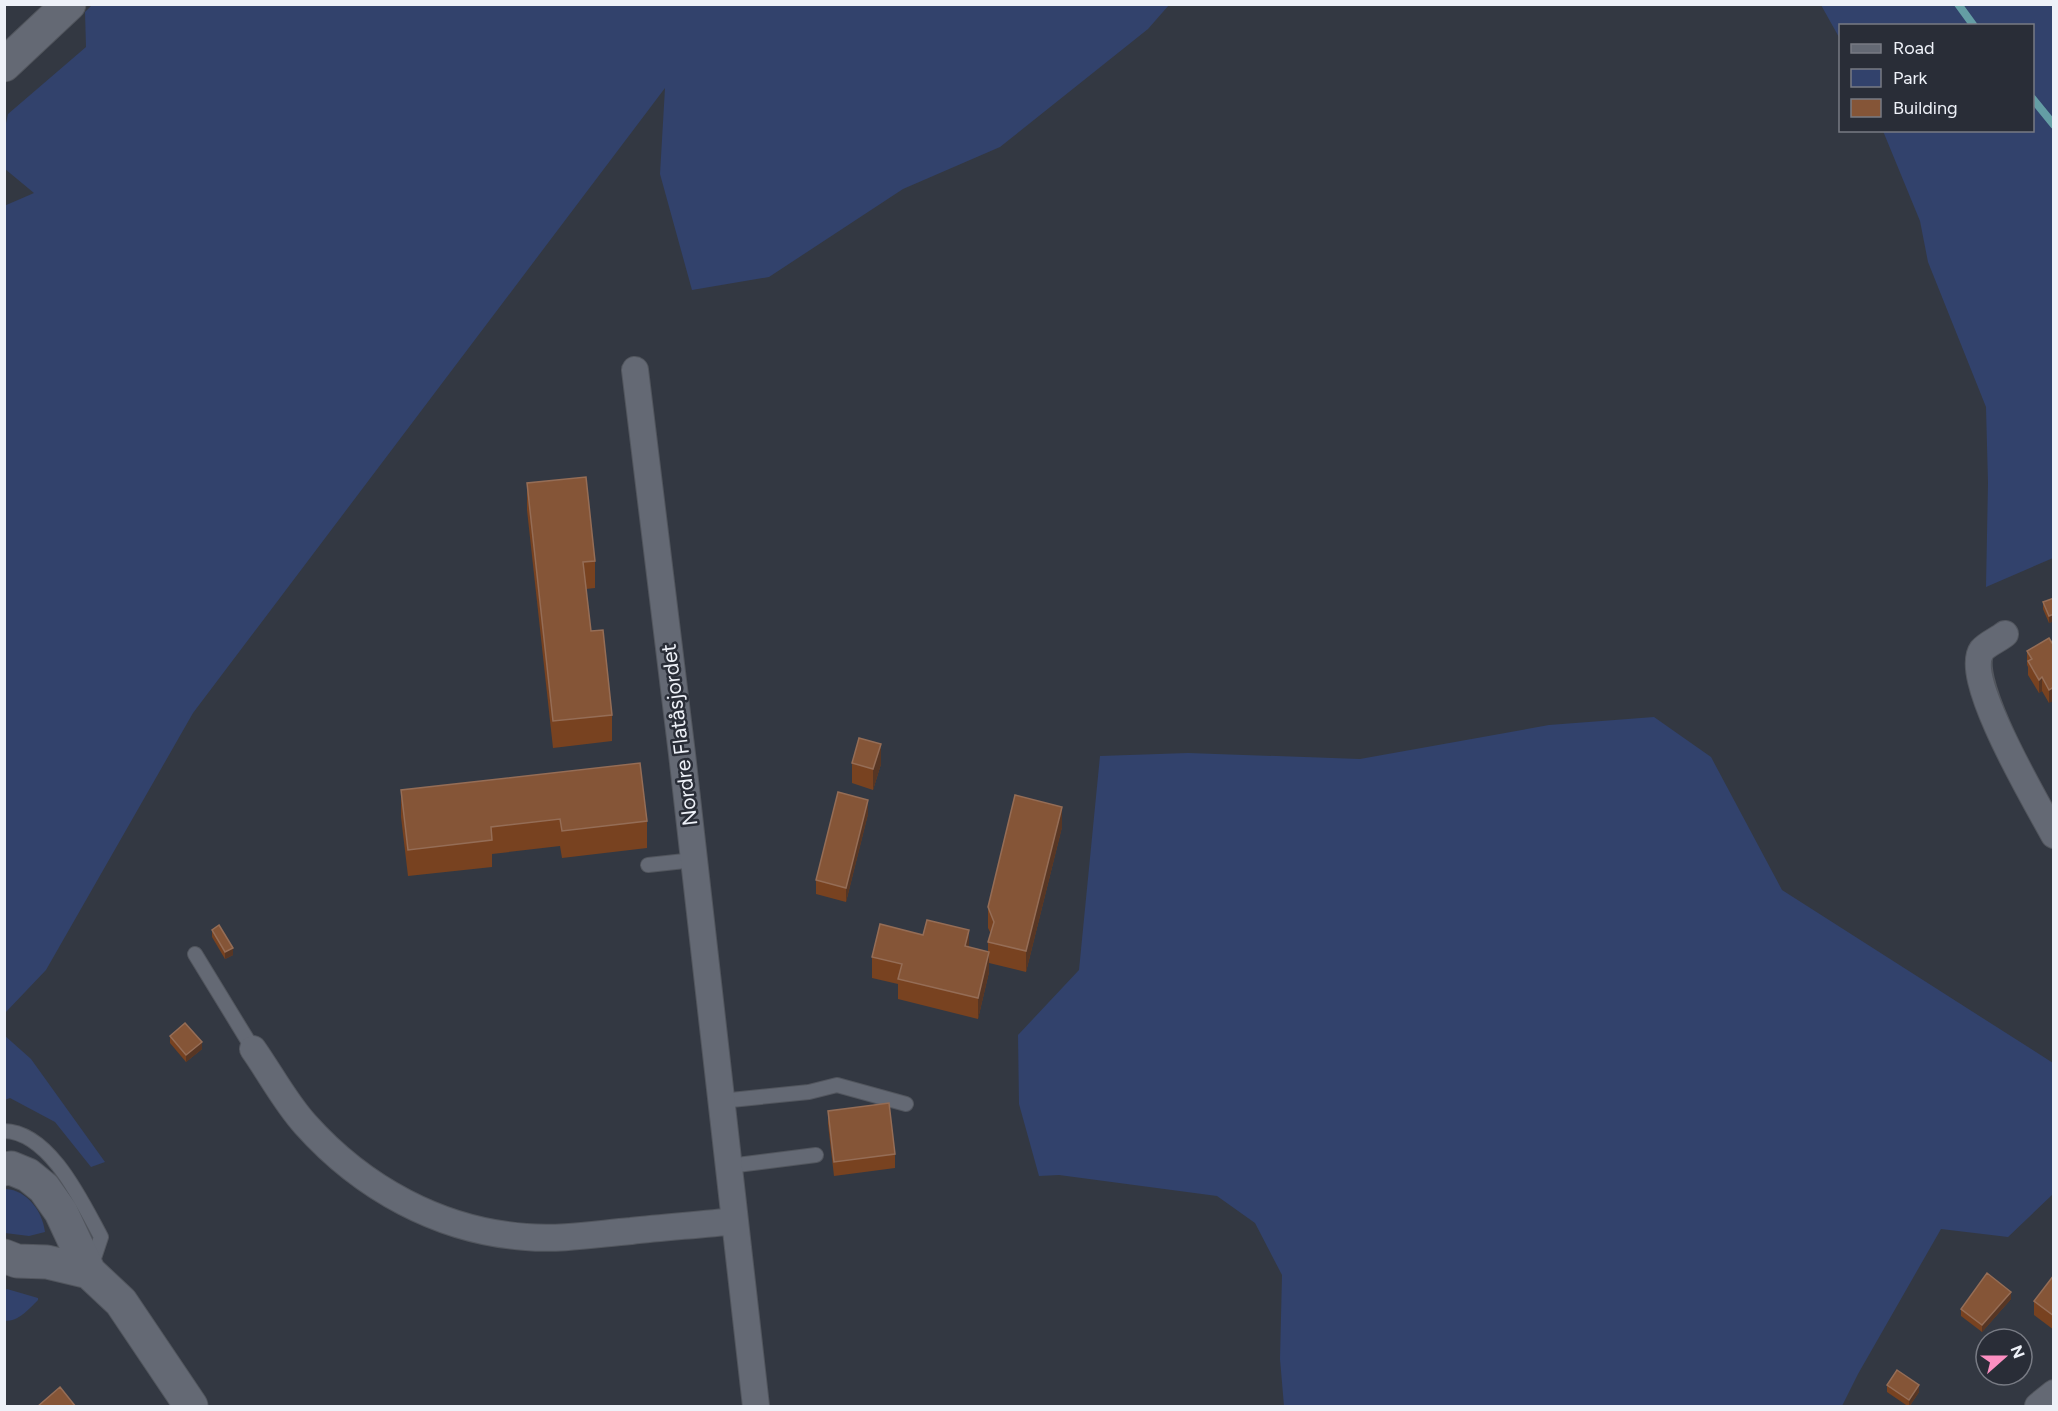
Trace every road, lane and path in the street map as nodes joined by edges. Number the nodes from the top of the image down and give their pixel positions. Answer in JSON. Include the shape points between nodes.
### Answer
{"nodes":[{"id":1,"x":69,"y":4,"type":"edge"},
{"id":2,"x":4,"y":65,"type":"edge"},
{"id":3,"x":635,"y":370,"type":"dead end"},
{"id":4,"x":2005,"y":634,"type":"dead end"},
{"id":5,"x":2054,"y":835,"type":"edge"},
{"id":6,"x":694,"y":860,"type":"junction"},
{"id":7,"x":648,"y":865,"type":"dead end"},
{"id":8,"x":195,"y":954,"type":"dead end"},
{"id":9,"x":253,"y":1049,"type":"joint"},
{"id":10,"x":722,"y":1101,"type":"junction"},
{"id":11,"x":906,"y":1104,"type":"dead end"},
{"id":12,"x":4,"y":1131,"type":"edge"},
{"id":13,"x":816,"y":1155,"type":"dead end"},
{"id":14,"x":729,"y":1166,"type":"junction"},
{"id":15,"x":4,"y":1169,"type":"edge"},
{"id":16,"x":735,"y":1221,"type":"junction"},
{"id":17,"x":4,"y":1256,"type":"edge"},
{"id":18,"x":89,"y":1272,"type":"junction"},
{"id":19,"x":2054,"y":1393,"type":"edge"},
{"id":20,"x":191,"y":1407,"type":"edge"},
{"id":21,"x":756,"y":1407,"type":"edge"},
{"id":22,"x":2038,"y":1407,"type":"edge"}],
"edges":[{"from":1,"to":2,"type":"street"},
{"from":3,"to":6,"type":"street","name":"Nordre Flatåsjordet"},
{"from":4,"to":5,"type":"street","via":[[1982,650],[1978,663],[1981,686]]},
{"from":6,"to":7,"type":"lane"},
{"from":6,"to":10,"type":"street","name":"Nordre Flatåsjordet"},
{"from":8,"to":9,"type":"lane"},
{"from":9,"to":16,"type":"street","via":[[304,1123],[349,1166],[393,1198],[435,1216],[481,1231],[527,1238],[578,1237]]},
{"from":10,"to":11,"type":"lane","via":[[809,1092],[837,1085]]},
{"from":10,"to":14,"type":"street","name":"Nordre Flatåsjordet"},
{"from":12,"to":18,"type":"lane","via":[[29,1137],[48,1153],[82,1203],[100,1237]]},
{"from":13,"to":14,"type":"lane"},
{"from":14,"to":16,"type":"street","name":"Nordre Flatåsjordet"},
{"from":15,"to":18,"type":"street","via":[[28,1175],[44,1188],[61,1212]]},
{"from":16,"to":21,"type":"street","name":"Nordre Flatåsjordet"},
{"from":17,"to":18,"type":"street"},
{"from":18,"to":20,"type":"street","via":[[121,1302]]},
{"from":19,"to":22,"type":"street"}]}
